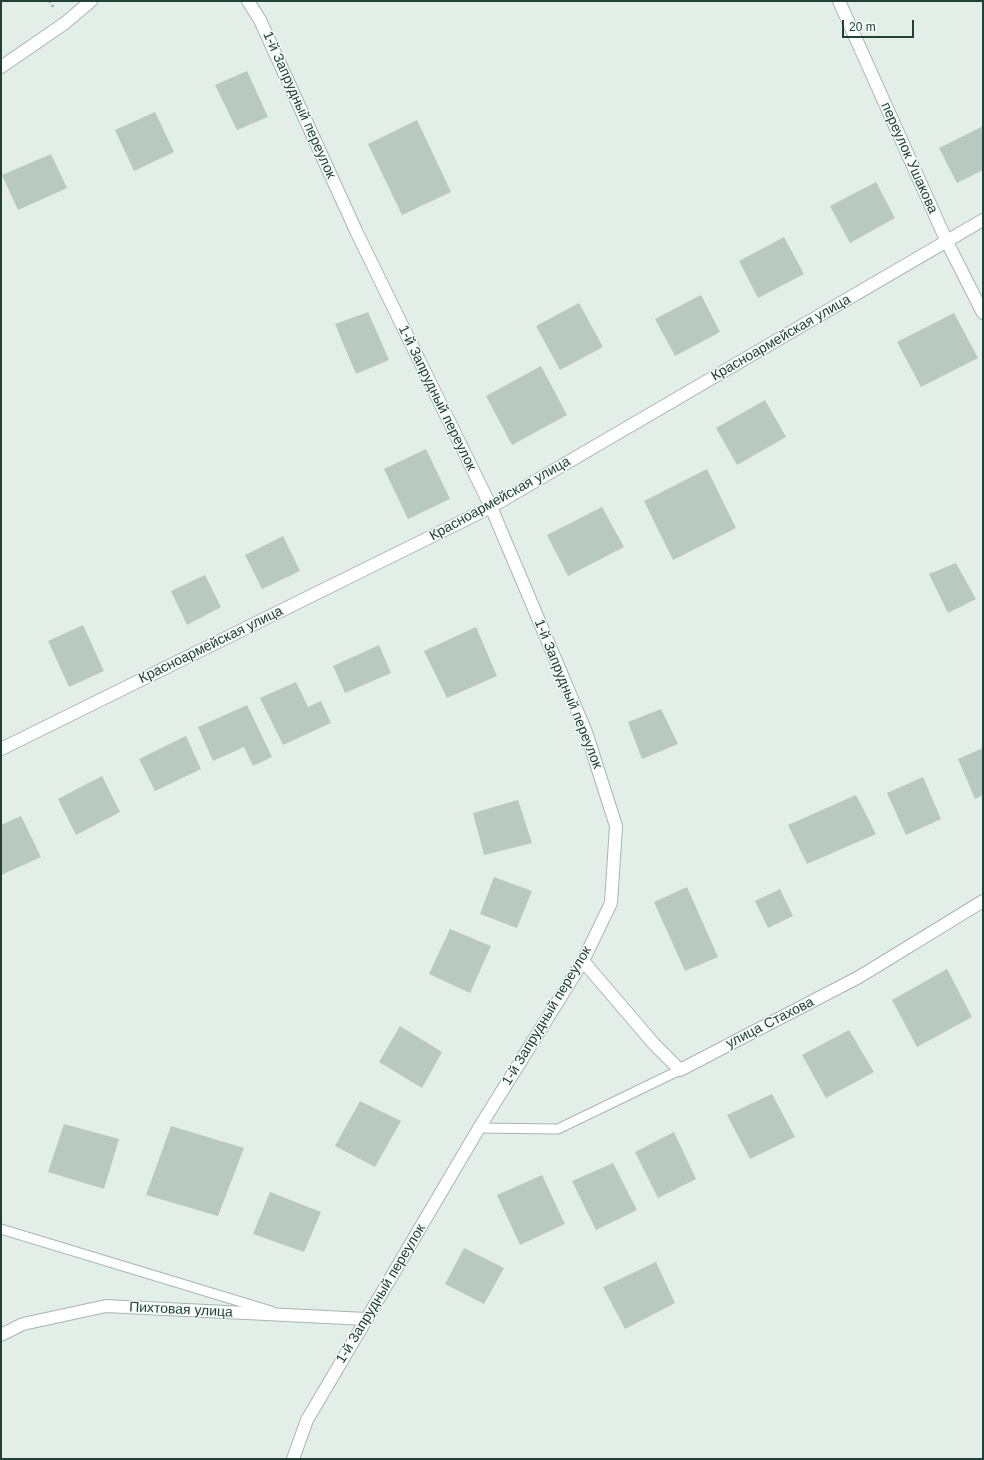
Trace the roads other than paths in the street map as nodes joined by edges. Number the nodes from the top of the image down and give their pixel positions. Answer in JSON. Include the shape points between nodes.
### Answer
{"nodes":[{"id":1,"x":90,"y":1,"type":"edge"},
{"id":2,"x":248,"y":1,"type":"edge"},
{"id":3,"x":839,"y":1,"type":"edge"},
{"id":4,"x":1,"y":67,"type":"edge"},
{"id":5,"x":983,"y":220,"type":"edge"},
{"id":6,"x":947,"y":242,"type":"junction"},
{"id":7,"x":983,"y":313,"type":"edge"},
{"id":8,"x":491,"y":507,"type":"junction"},
{"id":9,"x":1,"y":749,"type":"edge"},
{"id":10,"x":983,"y":901,"type":"edge"},
{"id":11,"x":583,"y":962,"type":"junction"},
{"id":12,"x":680,"y":1070,"type":"junction"},
{"id":13,"x":479,"y":1128,"type":"junction"},
{"id":14,"x":1,"y":1229,"type":"edge"},
{"id":15,"x":286,"y":1316,"type":"junction"},
{"id":16,"x":366,"y":1319,"type":"junction"},
{"id":17,"x":1,"y":1335,"type":"edge"},
{"id":18,"x":293,"y":1459,"type":"edge"}],
"edges":[{"from":1,"to":4,"type":"street","via":[[65,23]]},
{"from":2,"to":8,"type":"street","name":"1-й Запрудный переулок","via":[[260,20],[357,233]]},
{"from":3,"to":6,"type":"street","name":"переулок Ушакова"},
{"from":5,"to":6,"type":"street","name":"Красноармейская улица"},
{"from":6,"to":7,"type":"street","name":"переулок Ушакова"},
{"from":6,"to":8,"type":"street","name":"Красноармейская улица"},
{"from":8,"to":9,"type":"street","name":"Красноармейская улица"},
{"from":8,"to":11,"type":"street","name":"1-й Запрудный переулок","via":[[586,732],[616,826],[611,903]]},
{"from":10,"to":12,"type":"street","name":"улица Стахова","via":[[859,977]]},
{"from":11,"to":12,"type":"street"},
{"from":11,"to":13,"type":"street","name":"1-й Запрудный переулок"},
{"from":12,"to":13,"type":"lane","via":[[558,1129]]},
{"from":13,"to":16,"type":"street","name":"1-й Запрудный переулок"},
{"from":14,"to":15,"type":"lane"},
{"from":15,"to":16,"type":"street","name":"Пихтовая улица"},
{"from":15,"to":17,"type":"street","name":"Пихтовая улица","via":[[106,1306],[23,1324]]},
{"from":16,"to":18,"type":"street","name":"1-й Запрудный переулок","via":[[307,1420]]}]}
